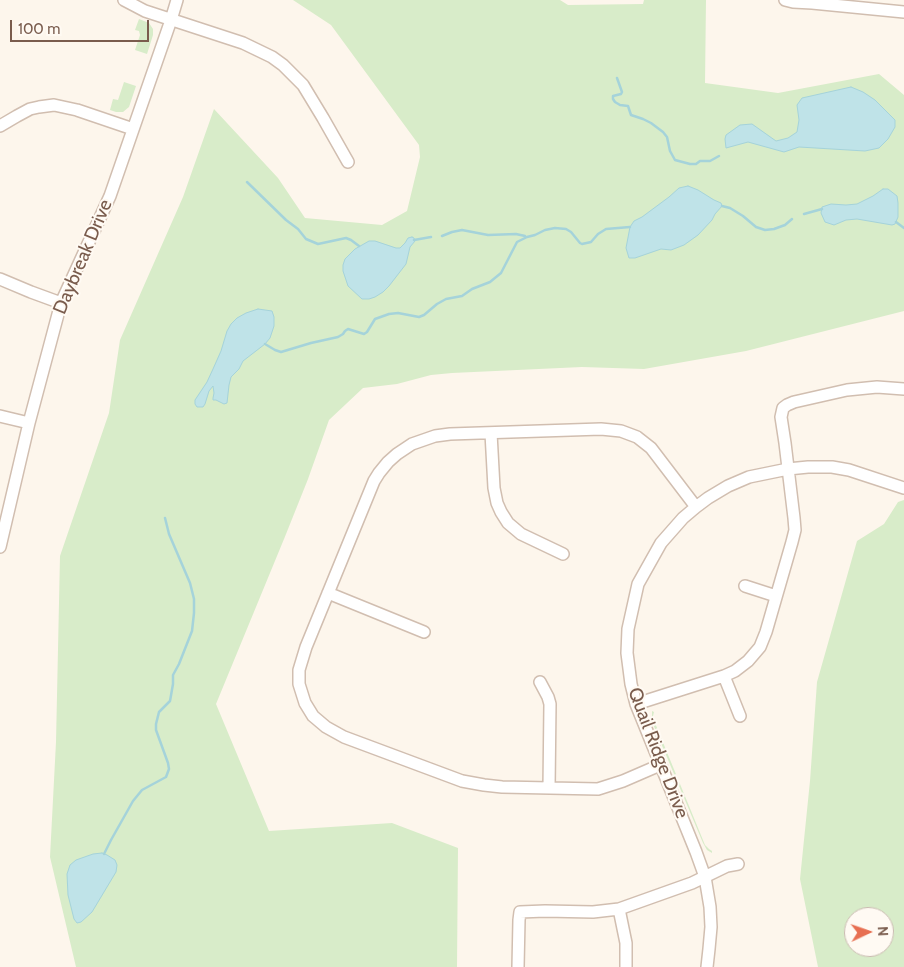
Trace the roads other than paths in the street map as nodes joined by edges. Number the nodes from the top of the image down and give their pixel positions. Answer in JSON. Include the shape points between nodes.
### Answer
{"nodes":[{"id":1,"x":124,"y":0,"type":"edge"},
{"id":2,"x":177,"y":0,"type":"edge"},
{"id":3,"x":785,"y":0,"type":"edge"},
{"id":4,"x":904,"y":12,"type":"edge"},
{"id":5,"x":172,"y":20,"type":"junction"},
{"id":6,"x":0,"y":126,"type":"edge"},
{"id":7,"x":134,"y":129,"type":"junction"},
{"id":8,"x":348,"y":162,"type":"dead end"},
{"id":9,"x":0,"y":279,"type":"edge"},
{"id":10,"x":61,"y":303,"type":"junction"},
{"id":11,"x":904,"y":389,"type":"edge"},
{"id":12,"x":0,"y":416,"type":"edge"},
{"id":13,"x":29,"y":423,"type":"junction"},
{"id":14,"x":492,"y":433,"type":"junction"},
{"id":15,"x":788,"y":469,"type":"junction"},
{"id":16,"x":904,"y":488,"type":"edge"},
{"id":17,"x":696,"y":507,"type":"junction"},
{"id":18,"x":0,"y":541,"type":"edge"},
{"id":19,"x":0,"y":547,"type":"edge"},
{"id":20,"x":563,"y":554,"type":"dead end"},
{"id":21,"x":745,"y":586,"type":"dead end"},
{"id":22,"x":328,"y":593,"type":"junction"},
{"id":23,"x":776,"y":596,"type":"junction"},
{"id":24,"x":424,"y":632,"type":"dead end"},
{"id":25,"x":724,"y":676,"type":"junction"},
{"id":26,"x":540,"y":682,"type":"dead end"},
{"id":27,"x":636,"y":704,"type":"junction"},
{"id":28,"x":740,"y":716,"type":"dead end"},
{"id":29,"x":660,"y":765,"type":"junction"},
{"id":30,"x":549,"y":788,"type":"junction"},
{"id":31,"x":738,"y":864,"type":"dead end"},
{"id":32,"x":705,"y":877,"type":"junction"},
{"id":33,"x":619,"y":909,"type":"junction"},
{"id":34,"x":518,"y":967,"type":"edge"},
{"id":35,"x":626,"y":967,"type":"edge"},
{"id":36,"x":707,"y":967,"type":"edge"}],
"edges":[{"from":1,"to":5,"type":"street"},
{"from":2,"to":5,"type":"street","name":"Daybreak Drive"},
{"from":3,"to":4,"type":"street"},
{"from":5,"to":7,"type":"street","name":"Daybreak Drive"},
{"from":5,"to":8,"type":"street","via":[[243,43],[283,66],[303,85]]},
{"from":6,"to":7,"type":"street","via":[[30,109],[54,106],[77,110]]},
{"from":7,"to":10,"type":"street","name":"Daybreak Drive","via":[[110,196]]},
{"from":9,"to":10,"type":"street"},
{"from":10,"to":13,"type":"street","name":"Daybreak Drive"},
{"from":11,"to":15,"type":"street","via":[[847,390],[785,406],[781,417]]},
{"from":12,"to":13,"type":"street"},
{"from":13,"to":18,"type":"street","name":"Daybreak Drive"},
{"from":14,"to":17,"type":"street","via":[[602,429],[624,432],[654,451]]},
{"from":14,"to":20,"type":"street","via":[[494,488],[501,512],[521,534]]},
{"from":14,"to":22,"type":"street","via":[[435,436],[412,444],[388,462],[368,493]]},
{"from":15,"to":16,"type":"street","name":"Quail Ridge Drive","via":[[832,467]]},
{"from":15,"to":17,"type":"street","name":"Quail Ridge Drive","via":[[742,480]]},
{"from":15,"to":23,"type":"street","via":[[795,530]]},
{"from":17,"to":27,"type":"street","name":"Quail Ridge Drive","via":[[661,543],[638,584],[628,629],[627,653]]},
{"from":18,"to":19,"type":"street","name":"Daybreak Drive"},
{"from":21,"to":23,"type":"street"},
{"from":22,"to":24,"type":"street"},
{"from":22,"to":30,"type":"street","via":[[299,670],[299,684],[305,703],[321,724],[344,737],[453,778],[493,786]]},
{"from":23,"to":25,"type":"street","via":[[760,647],[745,664]]},
{"from":25,"to":27,"type":"street"},
{"from":25,"to":28,"type":"street"},
{"from":26,"to":30,"type":"street","via":[[550,704]]},
{"from":27,"to":29,"type":"street","name":"Quail Ridge Drive"},
{"from":29,"to":30,"type":"street","via":[[602,788]]},
{"from":29,"to":32,"type":"street","name":"Quail Ridge Drive"},
{"from":31,"to":32,"type":"street"},
{"from":32,"to":33,"type":"street"},
{"from":32,"to":36,"type":"street","name":"Quail Ridge Drive","via":[[710,916]]},
{"from":33,"to":34,"type":"street","via":[[520,912]]},
{"from":33,"to":35,"type":"street","via":[[626,943]]}]}
